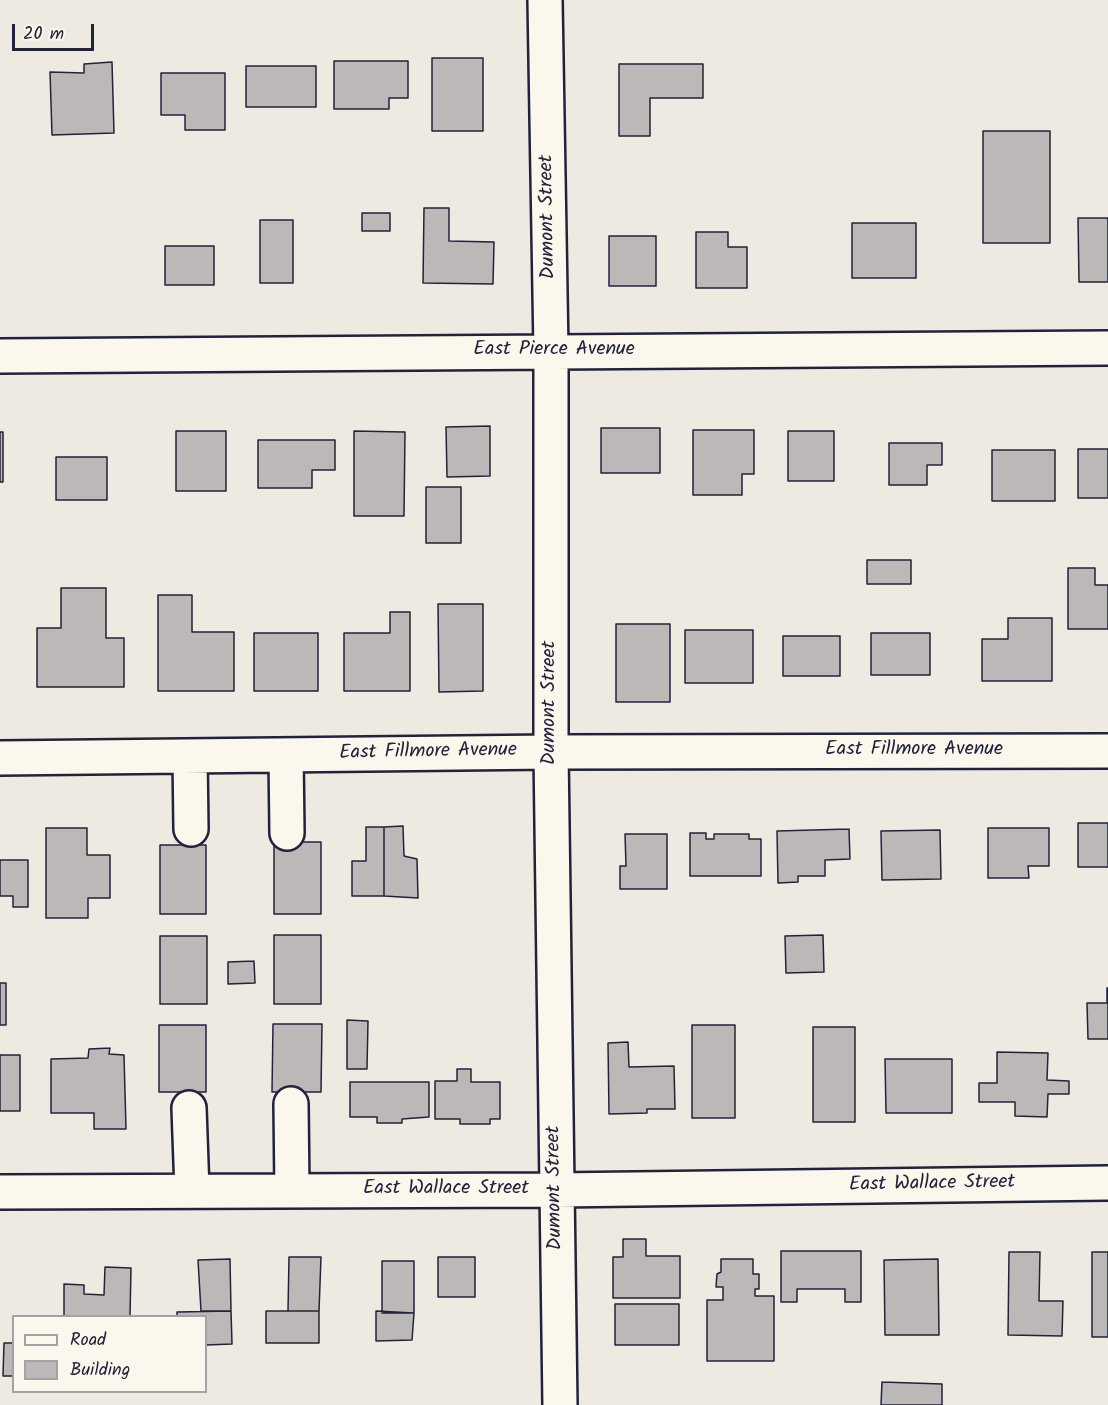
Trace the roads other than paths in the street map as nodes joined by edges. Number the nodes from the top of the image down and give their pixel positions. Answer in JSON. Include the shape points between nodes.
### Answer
{"nodes":[{"id":1,"x":545,"y":0,"type":"edge"},
{"id":2,"x":1108,"y":348,"type":"edge"},
{"id":3,"x":551,"y":351,"type":"junction"},
{"id":4,"x":0,"y":356,"type":"edge"},
{"id":5,"x":1108,"y":751,"type":"edge"},
{"id":6,"x":551,"y":752,"type":"junction"},
{"id":7,"x":286,"y":755,"type":"junction"},
{"id":8,"x":190,"y":756,"type":"junction"},
{"id":9,"x":0,"y":758,"type":"edge"},
{"id":10,"x":191,"y":829,"type":"dead end"},
{"id":11,"x":286,"y":833,"type":"dead end"},
{"id":12,"x":291,"y":1104,"type":"dead end"},
{"id":13,"x":189,"y":1108,"type":"dead end"},
{"id":14,"x":1108,"y":1183,"type":"edge"},
{"id":15,"x":556,"y":1190,"type":"junction"},
{"id":16,"x":192,"y":1191,"type":"junction"},
{"id":17,"x":292,"y":1191,"type":"junction"},
{"id":18,"x":0,"y":1192,"type":"edge"},
{"id":19,"x":560,"y":1405,"type":"edge"}],
"edges":[{"from":1,"to":3,"type":"street","name":"Dumont Street"},
{"from":2,"to":3,"type":"street","name":"East Pierce Avenue"},
{"from":3,"to":4,"type":"street","name":"East Pierce Avenue"},
{"from":3,"to":6,"type":"street","name":"Dumont Street"},
{"from":5,"to":6,"type":"street","name":"East Fillmore Avenue"},
{"from":6,"to":7,"type":"street","name":"East Fillmore Avenue"},
{"from":6,"to":15,"type":"street","name":"Dumont Street"},
{"from":7,"to":8,"type":"street","name":"East Fillmore Avenue"},
{"from":7,"to":11,"type":"street"},
{"from":8,"to":9,"type":"street","name":"East Fillmore Avenue"},
{"from":8,"to":10,"type":"street"},
{"from":12,"to":17,"type":"street"},
{"from":13,"to":16,"type":"street"},
{"from":14,"to":15,"type":"street","name":"East Wallace Street"},
{"from":15,"to":17,"type":"street","name":"East Wallace Street"},
{"from":15,"to":19,"type":"street","name":"Dumont Street"},
{"from":16,"to":17,"type":"street","name":"East Wallace Street"},
{"from":16,"to":18,"type":"street","name":"East Wallace Street"}]}
